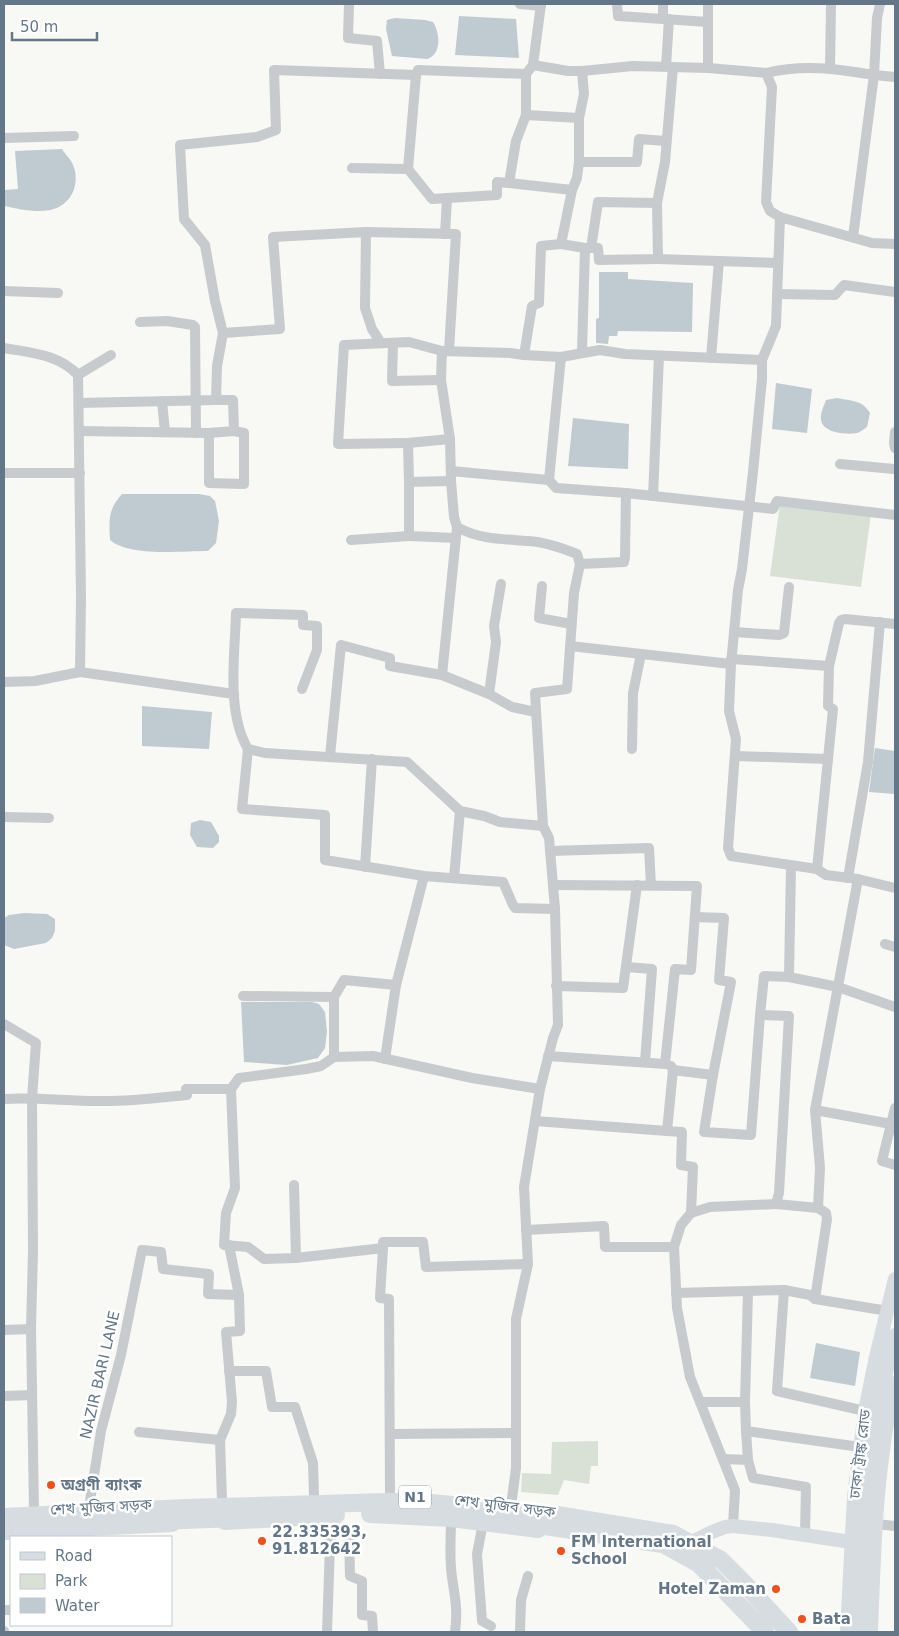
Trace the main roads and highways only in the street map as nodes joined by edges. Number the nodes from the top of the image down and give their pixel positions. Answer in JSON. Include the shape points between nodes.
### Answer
{"nodes":[{"id":1,"x":895,"y":1279,"type":"edge"},
{"id":2,"x":895,"y":1335,"type":"edge"},
{"id":3,"x":895,"y":1383,"type":"edge"},
{"id":4,"x":4,"y":1515,"type":"edge"},
{"id":5,"x":4,"y":1525,"type":"edge"},
{"id":6,"x":4,"y":1530,"type":"edge"},
{"id":7,"x":691,"y":1538,"type":"junction"},
{"id":8,"x":851,"y":1542,"type":"junction"},
{"id":9,"x":675,"y":1555,"type":"junction"},
{"id":10,"x":756,"y":1632,"type":"edge"},
{"id":11,"x":765,"y":1632,"type":"edge"},
{"id":12,"x":784,"y":1632,"type":"edge"},
{"id":13,"x":789,"y":1632,"type":"edge"},
{"id":14,"x":848,"y":1632,"type":"edge"},
{"id":15,"x":859,"y":1632,"type":"edge"},
{"id":16,"x":871,"y":1632,"type":"edge"}],
"edges":[{"from":1,"to":8,"type":"main road","name":"ঢাকা ট্রাঙ্ক রোড","via":[[865,1411]]},
{"from":2,"to":15,"type":"main road","name":"ঢাকা ট্রাঙ্ক রোড","via":[[870,1450],[862,1536]]},
{"from":3,"to":16,"type":"main road","via":[[881,1463],[875,1524]]},
{"from":4,"to":7,"type":"highway","name":"শেখ মুজিব সড়ক","number":"N1","via":[[89,1507],[390,1494],[666,1527]]},
{"from":4,"to":13,"type":"highway","via":[[386,1502],[557,1515],[673,1534],[721,1560]]},
{"from":5,"to":11,"type":"highway","via":[[417,1512],[507,1520],[663,1544],[699,1564]]},
{"from":6,"to":9,"type":"highway","name":"শেখ মুজিব সড়ক","number":"N1","via":[[388,1514],[452,1518],[584,1534],[662,1548]]},
{"from":7,"to":8,"type":"main road","via":[[734,1526]]},
{"from":7,"to":9,"type":"highway"},
{"from":7,"to":12,"type":"highway","name":"শেখ মুজিব সড়ক","number":"N1"},
{"from":8,"to":14,"type":"main road","name":"ঢাকা ট্রাঙ্ক রোড"},
{"from":9,"to":10,"type":"highway","name":"শেখ মুজিব সড়ক","number":"N1","via":[[686,1560]]}]}
